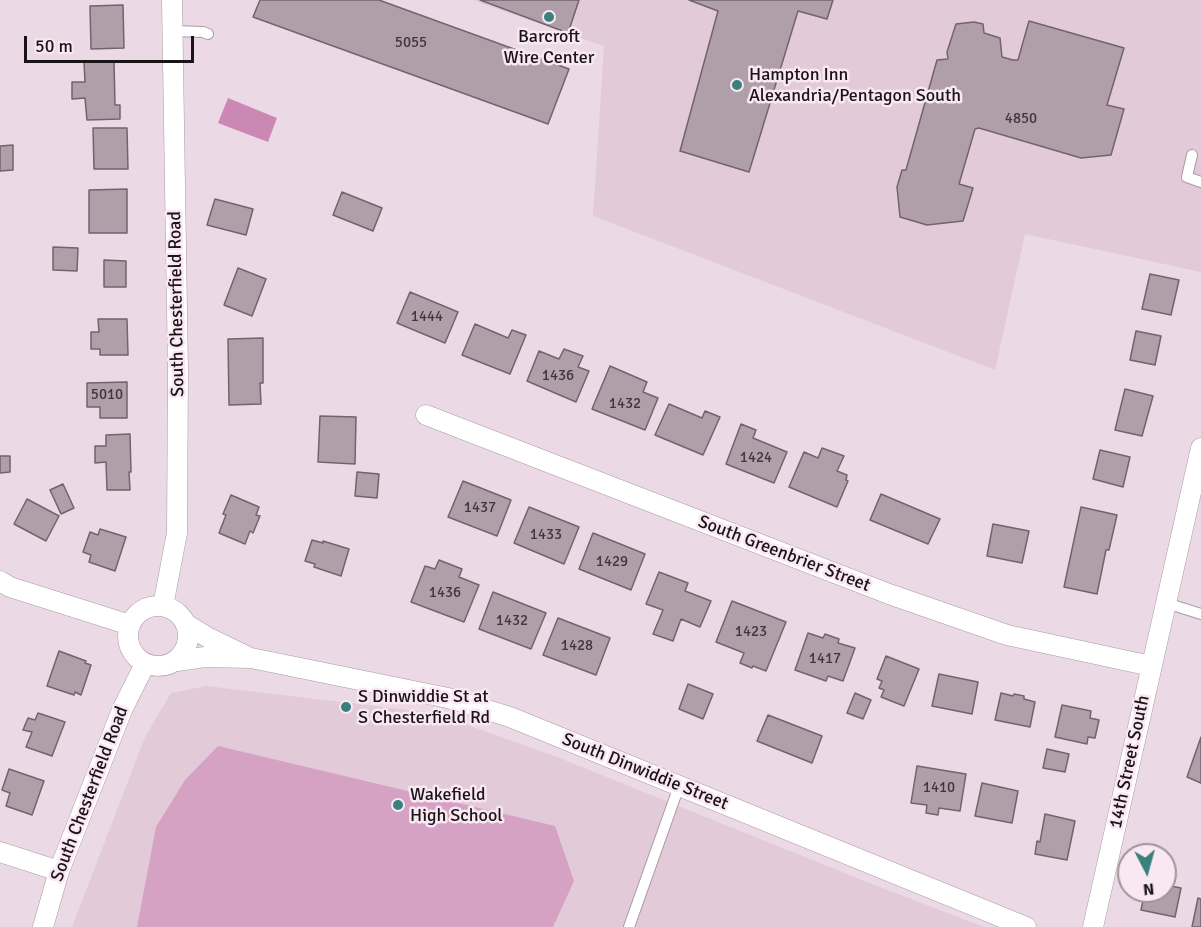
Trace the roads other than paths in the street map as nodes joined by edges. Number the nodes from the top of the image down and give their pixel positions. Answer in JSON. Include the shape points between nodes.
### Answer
{"nodes":[{"id":1,"x":172,"y":0,"type":"edge"},
{"id":2,"x":173,"y":31,"type":"junction"},
{"id":3,"x":207,"y":34,"type":"dead end"},
{"id":4,"x":1192,"y":155,"type":"dead end"},
{"id":5,"x":1201,"y":182,"type":"edge"},
{"id":6,"x":426,"y":415,"type":"dead end"},
{"id":7,"x":1201,"y":448,"type":"edge"},
{"id":8,"x":1198,"y":472,"type":"edge"},
{"id":9,"x":0,"y":581,"type":"edge"},
{"id":10,"x":1166,"y":603,"type":"junction"},
{"id":11,"x":163,"y":606,"type":"junction"},
{"id":12,"x":1201,"y":614,"type":"edge"},
{"id":13,"x":186,"y":624,"type":"junction"},
{"id":14,"x":130,"y":625,"type":"junction"},
{"id":15,"x":251,"y":658,"type":"junction"},
{"id":16,"x":177,"y":661,"type":"junction"},
{"id":17,"x":145,"y":664,"type":"junction"},
{"id":18,"x":1151,"y":666,"type":"junction"},
{"id":19,"x":679,"y":786,"type":"junction"},
{"id":20,"x":0,"y":852,"type":"edge"},
{"id":21,"x":59,"y":871,"type":"junction"},
{"id":22,"x":43,"y":927,"type":"edge"},
{"id":23,"x":628,"y":927,"type":"edge"},
{"id":24,"x":1026,"y":927,"type":"edge"},
{"id":25,"x":1093,"y":927,"type":"edge"}],
"edges":[{"from":1,"to":2,"type":"street","name":"South Chesterfield Road"},
{"from":2,"to":3,"type":"lane"},
{"from":2,"to":11,"type":"street","name":"South Chesterfield Road","via":[[177,533]]},
{"from":4,"to":5,"type":"lane","via":[[1187,177]]},
{"from":6,"to":18,"type":"street","name":"South Greenbrier Street","via":[[889,594],[1007,635]]},
{"from":7,"to":8,"type":"street","name":"14th Street South"},
{"from":8,"to":10,"type":"street","name":"14th Street South"},
{"from":9,"to":14,"type":"street"},
{"from":10,"to":12,"type":"lane"},
{"from":10,"to":18,"type":"street","name":"14th Street South"},
{"from":11,"to":13,"type":"street","via":[[180,615]]},
{"from":11,"to":14,"type":"street","via":[[143,610]]},
{"from":13,"to":15,"type":"street","name":"South Dinwiddie Street"},
{"from":13,"to":16,"type":"street","via":[[188,644]]},
{"from":14,"to":17,"type":"street","via":[[129,644]]},
{"from":15,"to":16,"type":"street","name":"South Dinwiddie Street"},
{"from":15,"to":19,"type":"street","name":"South Dinwiddie Street","via":[[448,698],[510,717]]},
{"from":16,"to":17,"type":"street","via":[[159,667]]},
{"from":17,"to":21,"type":"street","name":"South Chesterfield Road","via":[[122,710]]},
{"from":18,"to":25,"type":"street","name":"14th Street South"},
{"from":19,"to":23,"type":"lane"},
{"from":19,"to":24,"type":"street","name":"South Dinwiddie Street"},
{"from":20,"to":21,"type":"street"},
{"from":21,"to":22,"type":"street","name":"South Chesterfield Road"}]}
